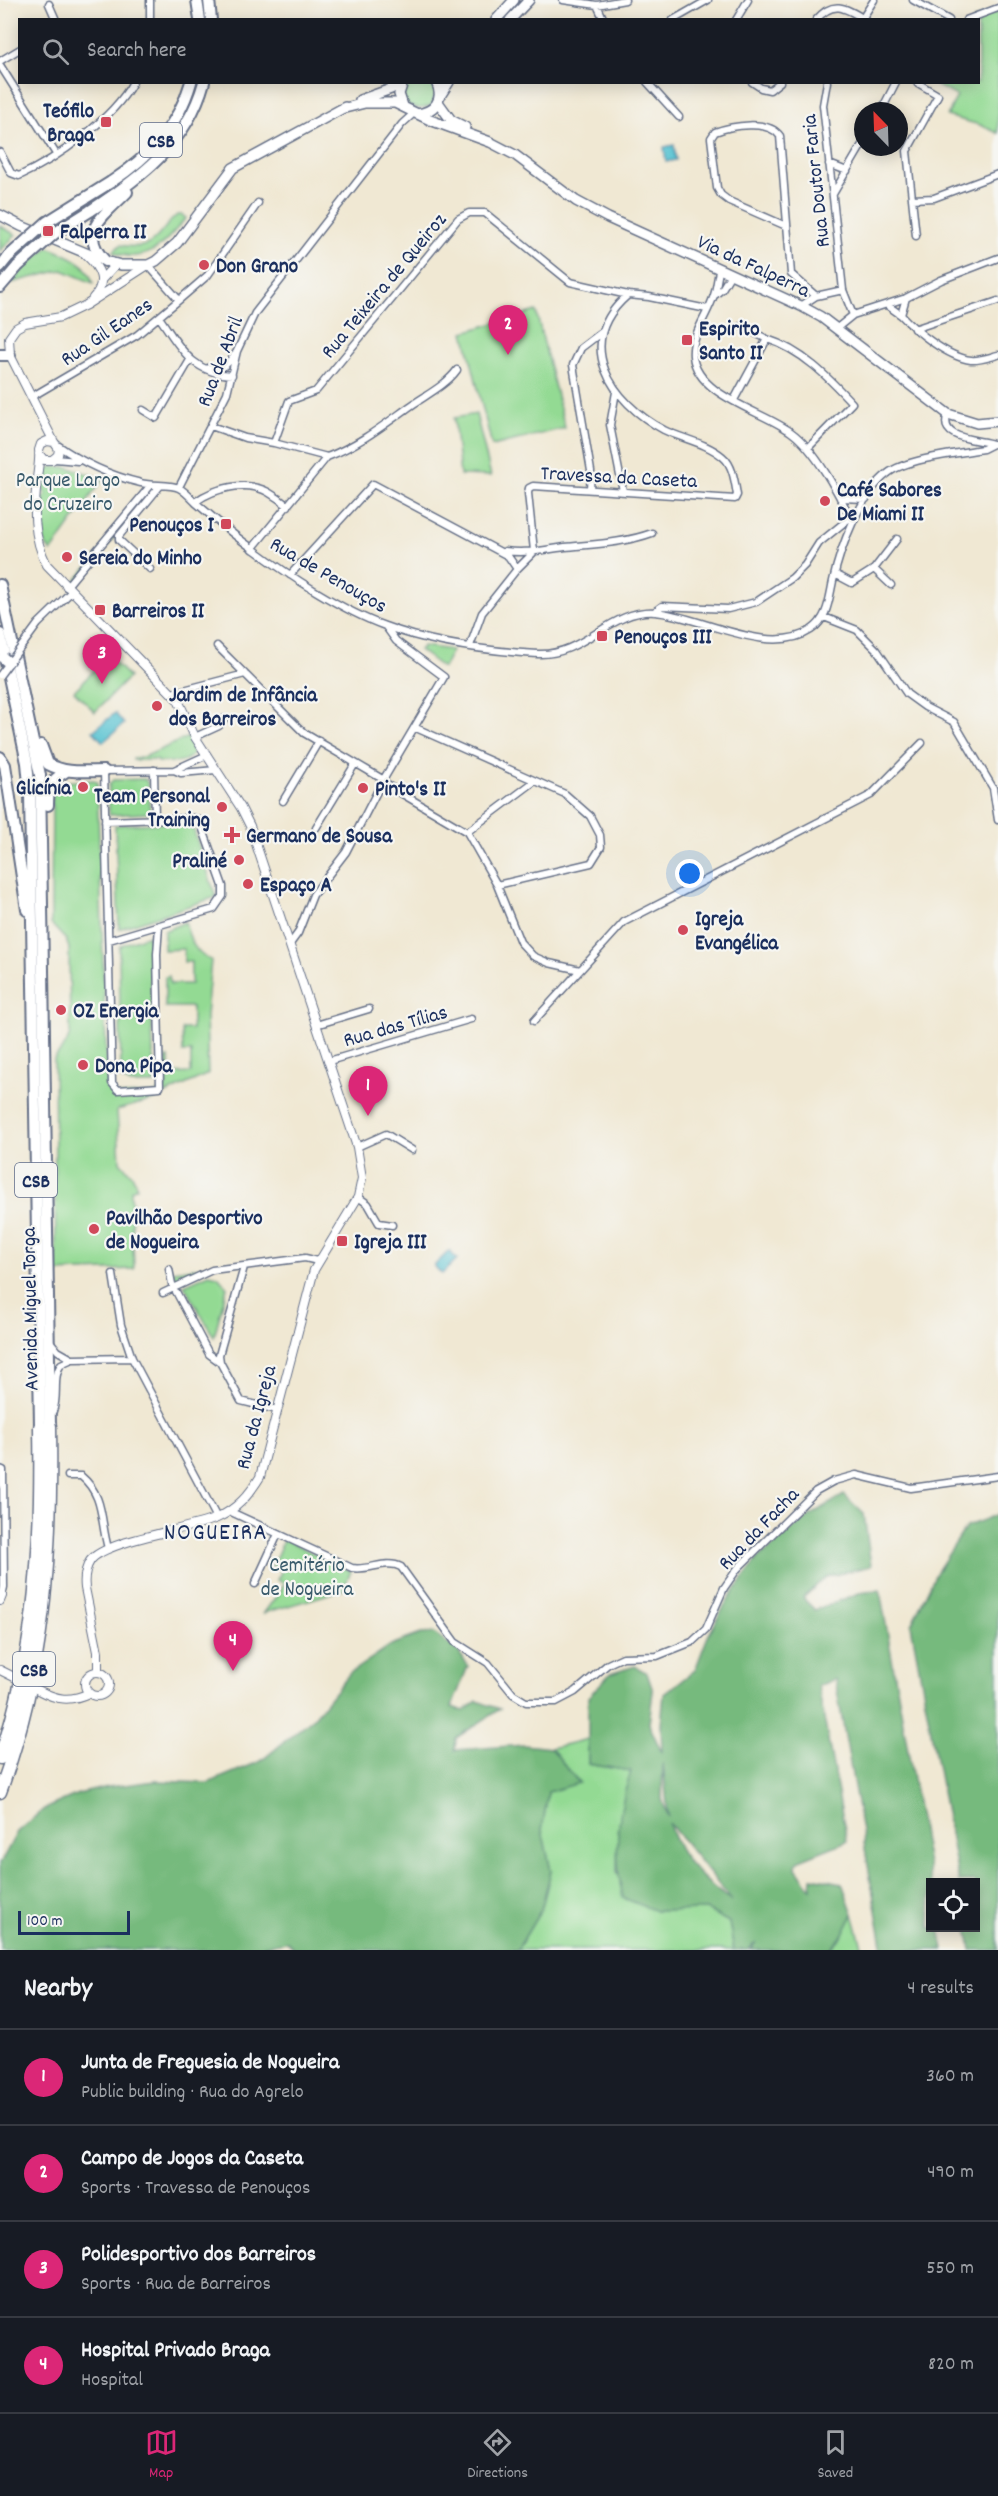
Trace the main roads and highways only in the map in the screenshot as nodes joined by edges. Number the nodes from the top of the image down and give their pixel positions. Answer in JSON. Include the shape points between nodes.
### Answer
{"nodes":[{"id":1,"x":197,"y":0,"type":"edge"},
{"id":2,"x":209,"y":0,"type":"edge"},
{"id":3,"x":514,"y":0,"type":"edge"},
{"id":4,"x":529,"y":0,"type":"edge"},
{"id":5,"x":200,"y":18,"type":"edge"},
{"id":6,"x":212,"y":18,"type":"edge"},
{"id":7,"x":498,"y":18,"type":"edge"},
{"id":8,"x":512,"y":18,"type":"edge"},
{"id":9,"x":190,"y":84,"type":"edge"},
{"id":10,"x":203,"y":84,"type":"edge"},
{"id":11,"x":398,"y":84,"type":"edge"},
{"id":12,"x":402,"y":84,"type":"edge"},
{"id":13,"x":436,"y":84,"type":"edge"},
{"id":14,"x":448,"y":84,"type":"edge"},
{"id":15,"x":439,"y":99,"type":"junction"},
{"id":16,"x":403,"y":106,"type":"junction"},
{"id":17,"x":340,"y":110,"type":"junction"},
{"id":18,"x":416,"y":114,"type":"junction"},
{"id":19,"x":490,"y":142,"type":"junction"},
{"id":20,"x":138,"y":179,"type":"junction"},
{"id":21,"x":0,"y":215,"type":"edge"},
{"id":22,"x":114,"y":264,"type":"junction"},
{"id":23,"x":0,"y":267,"type":"edge"},
{"id":24,"x":0,"y":286,"type":"edge"},
{"id":25,"x":998,"y":421,"type":"edge"},
{"id":26,"x":0,"y":585,"type":"edge"},
{"id":27,"x":0,"y":634,"type":"edge"},
{"id":28,"x":26,"y":707,"type":"junction"},
{"id":29,"x":0,"y":758,"type":"edge"},
{"id":30,"x":104,"y":771,"type":"road end"},
{"id":31,"x":65,"y":772,"type":"junction"},
{"id":32,"x":42,"y":855,"type":"junction"},
{"id":33,"x":31,"y":934,"type":"junction"},
{"id":34,"x":47,"y":1424,"type":"junction"},
{"id":35,"x":0,"y":1758,"type":"edge"},
{"id":36,"x":0,"y":1792,"type":"edge"}],
"edges":[{"from":1,"to":5,"type":"highway"},
{"from":2,"to":6,"type":"highway"},
{"from":3,"to":7,"type":"main road"},
{"from":4,"to":8,"type":"main road"},
{"from":9,"to":23,"type":"highway","number":"CSB","bridge":true,"via":[[177,116],[138,163],[47,222]]},
{"from":10,"to":20,"type":"highway","number":"CSB","via":[[180,134]]},
{"from":11,"to":17,"type":"main road","name":"Via da Falperra"},
{"from":12,"to":16,"type":"main road","name":"Via da Falperra","via":[[399,94]]},
{"from":13,"to":15,"type":"main road","name":"Via da Falperra"},
{"from":14,"to":15,"type":"main road"},
{"from":15,"to":18,"type":"main road","via":[[430,111]]},
{"from":15,"to":19,"type":"main road","name":"Via da Falperra","via":[[451,120]]},
{"from":16,"to":17,"type":"main road","name":"Via da Falperra","via":[[379,101]]},
{"from":16,"to":18,"type":"main road","name":"Via da Falperra"},
{"from":17,"to":22,"type":"main road","name":"Via da Falperra","via":[[233,168],[177,243],[156,261],[148,265]]},
{"from":18,"to":19,"type":"main road","name":"Via da Falperra"},
{"from":19,"to":25,"type":"main road","name":"Via da Falperra","via":[[515,155],[576,201],[608,218],[801,306],[837,328],[948,414],[977,423]]},
{"from":20,"to":22,"type":"highway","via":[[92,235],[94,247]]},
{"from":20,"to":24,"type":"highway","number":"CSB","bridge":true,"via":[[55,233]]},
{"from":21,"to":22,"type":"main road"},
{"from":26,"to":28,"type":"highway","name":"Avenida Miguel Torga"},
{"from":27,"to":33,"type":"highway","name":"Avenida Miguel Torga","number":"CSB","via":[[29,777]]},
{"from":28,"to":31,"type":"highway","via":[[36,723],[44,758]]},
{"from":28,"to":32,"type":"highway","name":"Avenida Miguel Torga","number":"CSB","via":[[40,775]]},
{"from":29,"to":33,"type":"highway","via":[[5,765]]},
{"from":30,"to":31,"type":"highway"},
{"from":31,"to":32,"type":"highway","via":[[51,782],[48,791],[48,845]]},
{"from":32,"to":34,"type":"highway","name":"Avenida Miguel Torga","number":"CSB"},
{"from":33,"to":34,"type":"highway","name":"Avenida Miguel Torga","number":"CSB"},
{"from":34,"to":35,"type":"highway","number":"CSB","via":[[34,1607],[24,1671]]},
{"from":34,"to":36,"type":"highway","number":"CSB","via":[[50,1538],[40,1636],[18,1741]]}]}
